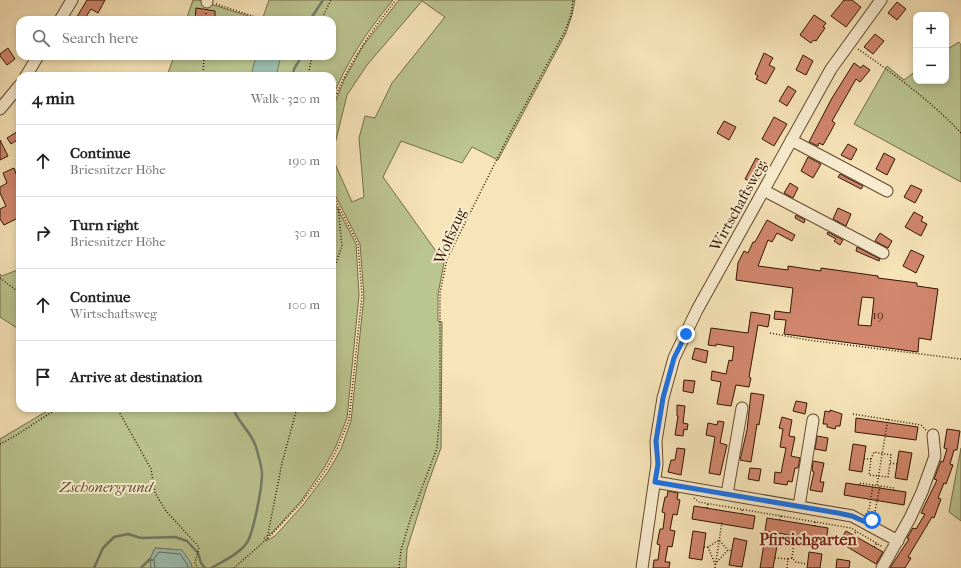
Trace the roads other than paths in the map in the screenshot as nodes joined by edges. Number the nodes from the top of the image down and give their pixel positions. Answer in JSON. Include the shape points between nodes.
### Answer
{"nodes":[{"id":1,"x":72,"y":0,"type":"edge"},
{"id":2,"x":881,"y":0,"type":"edge"},
{"id":3,"x":62,"y":16,"type":"edge"},
{"id":4,"x":36,"y":60,"type":"edge"},
{"id":5,"x":28,"y":72,"type":"edge"},
{"id":6,"x":16,"y":90,"type":"edge"},
{"id":7,"x":0,"y":109,"type":"edge"},
{"id":8,"x":791,"y":140,"type":"junction"},
{"id":9,"x":765,"y":190,"type":"junction"},
{"id":10,"x":887,"y":192,"type":"dead end"},
{"id":11,"x":883,"y":253,"type":"dead end"},
{"id":12,"x":742,"y":408,"type":"dead end"},
{"id":13,"x":813,"y":420,"type":"dead end"},
{"id":14,"x":932,"y":436,"type":"road end"},
{"id":15,"x":655,"y":482,"type":"junction"},
{"id":16,"x":727,"y":494,"type":"junction"},
{"id":17,"x":799,"y":506,"type":"junction"},
{"id":18,"x":898,"y":540,"type":"junction"},
{"id":19,"x":642,"y":568,"type":"edge"},
{"id":20,"x":882,"y":568,"type":"edge"}],
"edges":[{"from":1,"to":3,"type":"street"},
{"from":2,"to":8,"type":"street","name":"Wirtschaftsweg","via":[[831,69]]},
{"from":4,"to":5,"type":"street"},
{"from":6,"to":7,"type":"street"},
{"from":8,"to":9,"type":"street","name":"Wirtschaftsweg"},
{"from":8,"to":10,"type":"street"},
{"from":9,"to":11,"type":"street"},
{"from":9,"to":15,"type":"street","name":"Wirtschaftsweg","via":[[697,310],[674,358],[663,398],[656,441],[658,464]]},
{"from":12,"to":16,"type":"street"},
{"from":13,"to":17,"type":"street"},
{"from":14,"to":18,"type":"street","via":[[935,456],[919,498]]},
{"from":15,"to":16,"type":"street"},
{"from":15,"to":19,"type":"street","name":"Wirtschaftsweg"},
{"from":16,"to":17,"type":"street"},
{"from":17,"to":18,"type":"street","via":[[845,514]]},
{"from":18,"to":20,"type":"street"}]}
